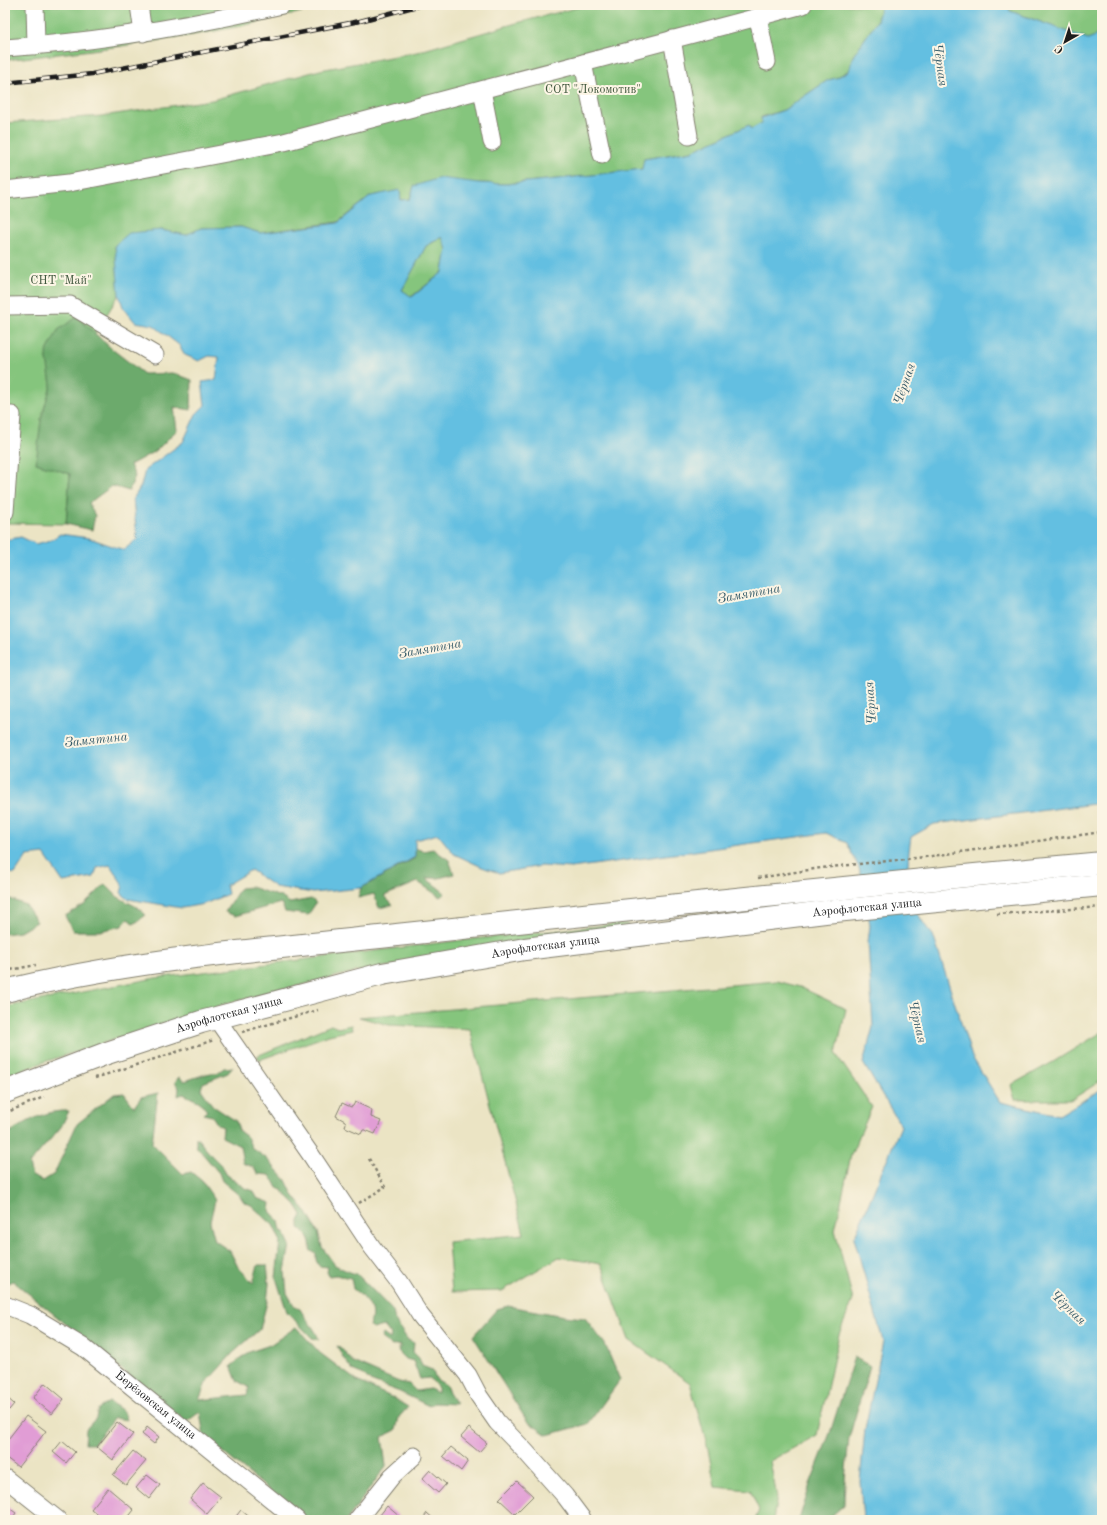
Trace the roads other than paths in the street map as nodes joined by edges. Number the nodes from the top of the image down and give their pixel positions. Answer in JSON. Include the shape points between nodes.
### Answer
{"nodes":[{"id":1,"x":35,"y":5,"type":"edge"},
{"id":2,"x":139,"y":5,"type":"edge"},
{"id":3,"x":282,"y":5,"type":"edge"},
{"id":4,"x":803,"y":5,"type":"edge"},
{"id":5,"x":238,"y":10,"type":"edge"},
{"id":6,"x":758,"y":17,"type":"junction"},
{"id":7,"x":143,"y":33,"type":"junction"},
{"id":8,"x":672,"y":40,"type":"junction"},
{"id":9,"x":36,"y":46,"type":"junction"},
{"id":10,"x":5,"y":48,"type":"edge"},
{"id":11,"x":767,"y":62,"type":"dead end"},
{"id":12,"x":583,"y":63,"type":"junction"},
{"id":13,"x":482,"y":90,"type":"junction"},
{"id":14,"x":689,"y":136,"type":"dead end"},
{"id":15,"x":492,"y":142,"type":"dead end"},
{"id":16,"x":602,"y":155,"type":"dead end"},
{"id":17,"x":5,"y":190,"type":"edge"},
{"id":18,"x":5,"y":306,"type":"edge"},
{"id":19,"x":155,"y":355,"type":"dead end"},
{"id":20,"x":5,"y":415,"type":"edge"},
{"id":21,"x":5,"y":512,"type":"edge"},
{"id":22,"x":1102,"y":863,"type":"edge"},
{"id":23,"x":1102,"y":885,"type":"edge"},
{"id":24,"x":5,"y":991,"type":"edge"},
{"id":25,"x":216,"y":1018,"type":"junction"},
{"id":26,"x":5,"y":1092,"type":"edge"},
{"id":27,"x":5,"y":1305,"type":"edge"},
{"id":28,"x":414,"y":1456,"type":"dead end"},
{"id":29,"x":5,"y":1478,"type":"edge"},
{"id":30,"x":58,"y":1520,"type":"edge"},
{"id":31,"x":297,"y":1520,"type":"edge"},
{"id":32,"x":357,"y":1520,"type":"edge"},
{"id":33,"x":583,"y":1520,"type":"edge"}],
"edges":[{"from":1,"to":9,"type":"street"},
{"from":2,"to":7,"type":"street"},
{"from":3,"to":5,"type":"street"},
{"from":4,"to":6,"type":"street"},
{"from":5,"to":7,"type":"street"},
{"from":6,"to":8,"type":"street"},
{"from":6,"to":11,"type":"street"},
{"from":7,"to":9,"type":"street"},
{"from":8,"to":12,"type":"street"},
{"from":8,"to":14,"type":"street"},
{"from":9,"to":10,"type":"street"},
{"from":12,"to":13,"type":"street"},
{"from":12,"to":16,"type":"street"},
{"from":13,"to":15,"type":"street"},
{"from":13,"to":17,"type":"street","via":[[284,142],[69,183]]},
{"from":18,"to":19,"type":"street","via":[[70,306]]},
{"from":20,"to":21,"type":"street","via":[[12,415]]},
{"from":22,"to":24,"type":"main road","name":"Аэрофлотская улица","via":[[489,924],[123,966]]},
{"from":23,"to":25,"type":"main road","name":"Аэрофлотская улица","via":[[825,912],[510,952],[382,974]]},
{"from":25,"to":26,"type":"main road","name":"Аэрофлотская улица","via":[[107,1054]]},
{"from":25,"to":33,"type":"street","via":[[420,1316],[468,1374],[497,1422],[560,1490]]},
{"from":27,"to":31,"type":"street","name":"Берёзовская улица","via":[[30,1315],[83,1347]]},
{"from":28,"to":32,"type":"street","via":[[392,1476]]},
{"from":29,"to":30,"type":"street"}]}
